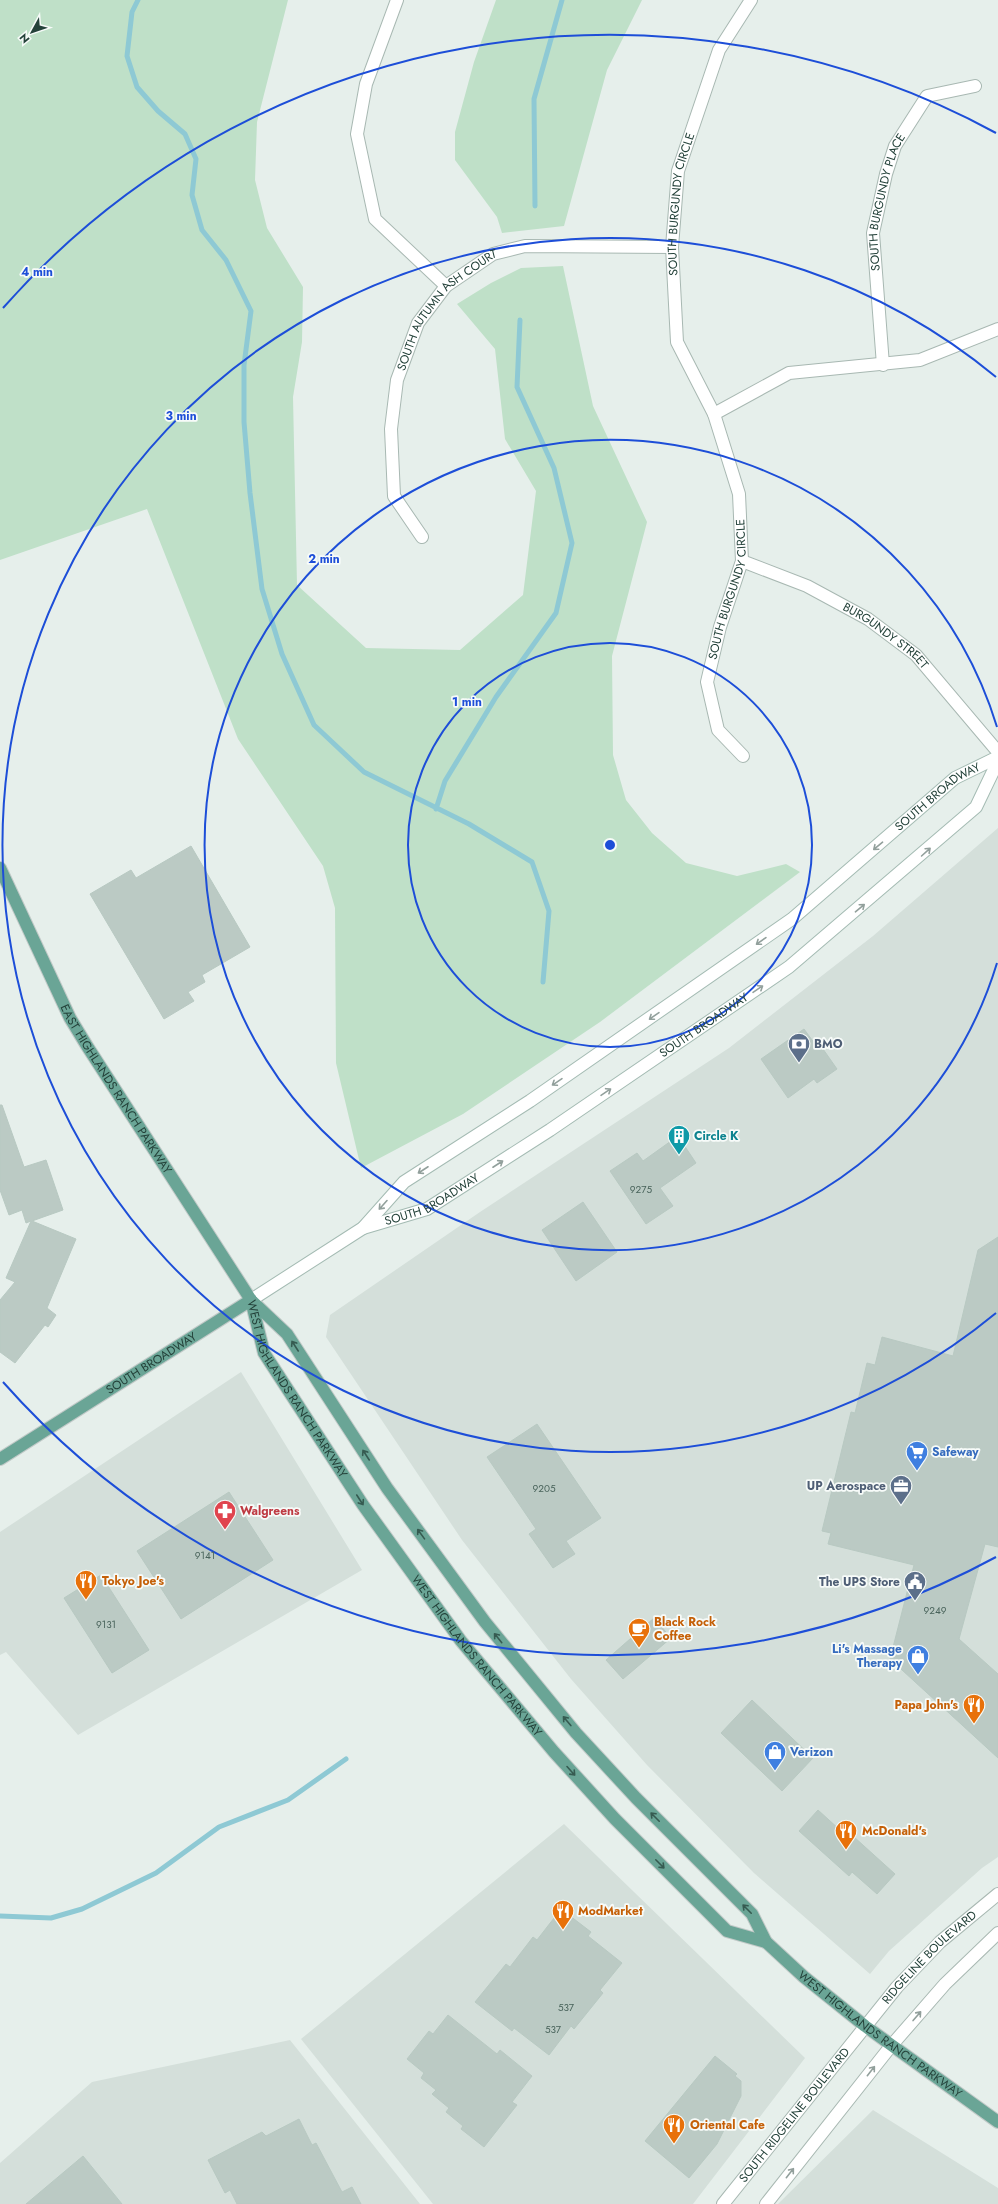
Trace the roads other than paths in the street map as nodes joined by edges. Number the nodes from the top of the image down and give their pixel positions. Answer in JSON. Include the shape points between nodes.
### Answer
{"nodes":[{"id":1,"x":397,"y":0,"type":"edge"},
{"id":2,"x":751,"y":0,"type":"edge"},
{"id":3,"x":975,"y":86,"type":"dead end"},
{"id":4,"x":672,"y":247,"type":"junction"},
{"id":5,"x":446,"y":286,"type":"junction"},
{"id":6,"x":997,"y":333,"type":"edge"},
{"id":7,"x":883,"y":365,"type":"junction"},
{"id":8,"x":714,"y":414,"type":"junction"},
{"id":9,"x":422,"y":537,"type":"dead end"},
{"id":10,"x":742,"y":561,"type":"junction"},
{"id":11,"x":998,"y":752,"type":"edge"},
{"id":12,"x":743,"y":756,"type":"dead end"},
{"id":13,"x":998,"y":757,"type":"edge"},
{"id":14,"x":998,"y":761,"type":"edge"},
{"id":15,"x":0,"y":868,"type":"edge"},
{"id":16,"x":363,"y":1228,"type":"junction"},
{"id":17,"x":251,"y":1300,"type":"junction"},
{"id":18,"x":0,"y":1459,"type":"edge"},
{"id":19,"x":998,"y":1894,"type":"edge"},
{"id":20,"x":998,"y":1933,"type":"edge"},
{"id":21,"x":766,"y":1942,"type":"junction"},
{"id":22,"x":865,"y":2026,"type":"junction"},
{"id":23,"x":891,"y":2046,"type":"junction"},
{"id":24,"x":998,"y":2122,"type":"edge"},
{"id":25,"x":723,"y":2204,"type":"edge"},
{"id":26,"x":766,"y":2204,"type":"edge"}],
"edges":[{"from":1,"to":5,"type":"street","via":[[366,84],[357,134],[375,219]]},
{"from":2,"to":4,"type":"street","name":"SOUTH BURGUNDY CIRCLE","via":[[720,50],[678,170]]},
{"from":3,"to":7,"type":"street","name":"SOUTH BURGUNDY PLACE","via":[[927,96],[895,146],[873,233]]},
{"from":4,"to":5,"type":"street","name":"SOUTH AUTUMN ASH COURT","via":[[525,246],[493,254]]},
{"from":4,"to":8,"type":"street","name":"SOUTH BURGUNDY CIRCLE","via":[[677,342]]},
{"from":5,"to":9,"type":"street","name":"SOUTH AUTUMN ASH COURT","via":[[418,323],[397,380],[391,429],[394,496]]},
{"from":6,"to":7,"type":"street","via":[[920,360]]},
{"from":7,"to":8,"type":"street","via":[[789,373]]},
{"from":8,"to":10,"type":"street","name":"SOUTH BURGUNDY CIRCLE","via":[[740,494]]},
{"from":10,"to":11,"type":"street","name":"BURGUNDY STREET","via":[[807,586],[868,619],[916,655]]},
{"from":10,"to":12,"type":"street","name":"SOUTH BURGUNDY CIRCLE","via":[[720,627],[707,682],[718,730]]},
{"from":13,"to":16,"type":"street","name":"SOUTH BROADWAY","one_way":true,"via":[[956,778],[792,919],[543,1092],[404,1182]]},
{"from":16,"to":14,"type":"street","name":"SOUTH BROADWAY","one_way":true,"via":[[427,1209],[550,1130],[789,967],[976,808]]},
{"from":15,"to":17,"type":"main road","name":"EAST HIGHLANDS RANCH PARKWAY","via":[[70,1018]]},
{"from":16,"to":17,"type":"street","name":"SOUTH BROADWAY"},
{"from":17,"to":18,"type":"main road","name":"SOUTH BROADWAY"},
{"from":21,"to":17,"type":"main road","name":"WEST HIGHLANDS RANCH PARKWAY","one_way":true,"via":[[752,1914],[631,1793],[576,1733],[485,1622],[387,1488],[287,1334]]},
{"from":17,"to":21,"type":"main road","name":"WEST HIGHLANDS RANCH PARKWAY","one_way":true,"via":[[264,1354],[363,1505],[461,1641],[559,1758],[615,1819],[722,1926],[728,1931]]},
{"from":19,"to":22,"type":"street","name":"RIDGELINE BOULEVARD","via":[[940,1942],[897,1987]]},
{"from":23,"to":20,"type":"street","one_way":true,"via":[[945,1984]]},
{"from":21,"to":22,"type":"main road","name":"WEST HIGHLANDS RANCH PARKWAY","via":[[804,1977]]},
{"from":22,"to":23,"type":"main road","name":"WEST HIGHLANDS RANCH PARKWAY"},
{"from":22,"to":25,"type":"street","name":"SOUTH RIDGELINE BOULEVARD"},
{"from":23,"to":24,"type":"main road","name":"WEST HIGHLANDS RANCH PARKWAY"},
{"from":26,"to":23,"type":"street","one_way":true}]}
